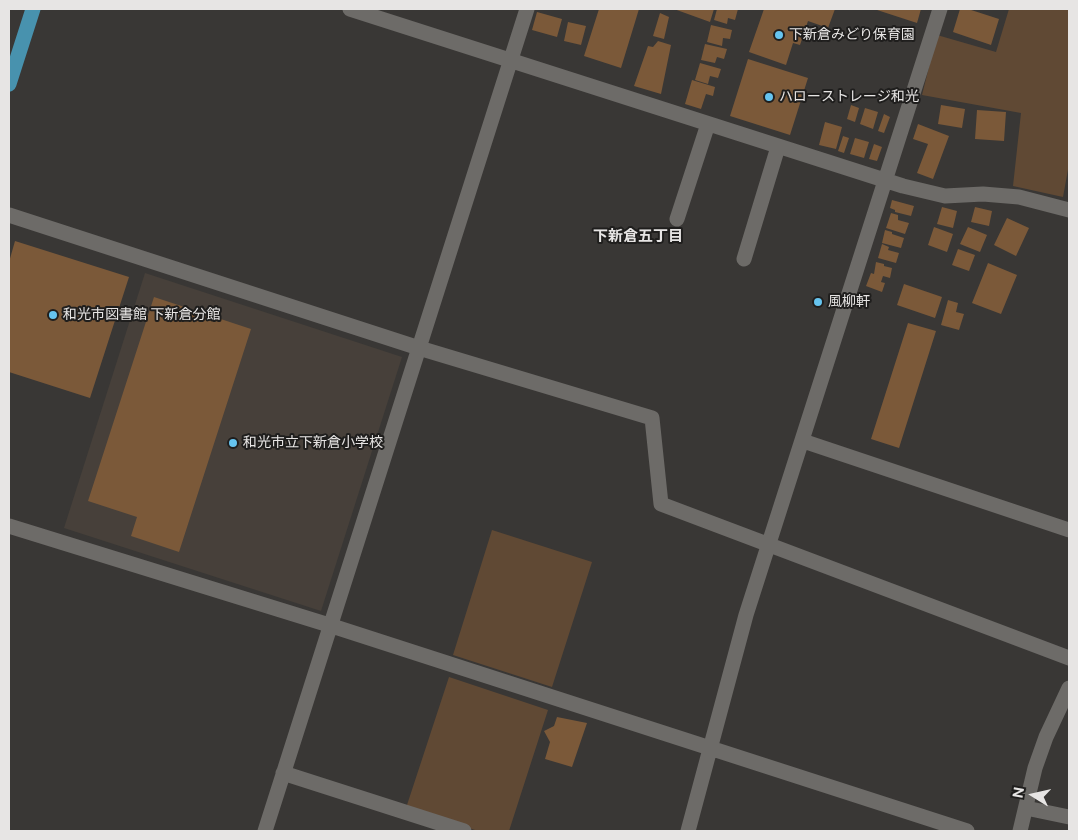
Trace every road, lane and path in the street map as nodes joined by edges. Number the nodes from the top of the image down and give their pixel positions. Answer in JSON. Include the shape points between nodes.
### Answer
{"nodes":[{"id":1,"x":33,"y":9,"type":"edge"},
{"id":2,"x":350,"y":9,"type":"edge"},
{"id":3,"x":527,"y":9,"type":"edge"},
{"id":4,"x":940,"y":9,"type":"edge"},
{"id":5,"x":511,"y":59,"type":"junction"},
{"id":6,"x":9,"y":84,"type":"edge"},
{"id":7,"x":708,"y":124,"type":"junction"},
{"id":8,"x":778,"y":147,"type":"junction"},
{"id":9,"x":886,"y":180,"type":"junction"},
{"id":10,"x":1069,"y":210,"type":"edge"},
{"id":11,"x":9,"y":215,"type":"edge"},
{"id":12,"x":677,"y":219,"type":"dead end"},
{"id":13,"x":744,"y":259,"type":"dead end"},
{"id":14,"x":419,"y":348,"type":"junction"},
{"id":15,"x":802,"y":441,"type":"junction"},
{"id":16,"x":9,"y":526,"type":"edge"},
{"id":17,"x":1069,"y":530,"type":"edge"},
{"id":18,"x":770,"y":544,"type":"junction"},
{"id":19,"x":329,"y":625,"type":"junction"},
{"id":20,"x":1069,"y":658,"type":"edge"},
{"id":21,"x":1069,"y":688,"type":"edge"},
{"id":22,"x":711,"y":749,"type":"junction"},
{"id":23,"x":283,"y":773,"type":"junction"},
{"id":24,"x":1026,"y":808,"type":"junction"},
{"id":25,"x":1069,"y":817,"type":"edge"},
{"id":26,"x":264,"y":831,"type":"edge"},
{"id":27,"x":464,"y":831,"type":"edge"},
{"id":28,"x":688,"y":831,"type":"edge"},
{"id":29,"x":967,"y":831,"type":"edge"},
{"id":30,"x":1020,"y":831,"type":"edge"}],
"edges":[{"from":1,"to":6,"type":"main road"},
{"from":2,"to":5,"type":"street"},
{"from":3,"to":5,"type":"street"},
{"from":4,"to":9,"type":"street"},
{"from":5,"to":7,"type":"street"},
{"from":5,"to":14,"type":"street"},
{"from":7,"to":8,"type":"street"},
{"from":7,"to":12,"type":"street"},
{"from":8,"to":9,"type":"street"},
{"from":8,"to":13,"type":"street"},
{"from":9,"to":10,"type":"street","via":[[945,196],[984,194],[1019,197]]},
{"from":9,"to":15,"type":"street"},
{"from":11,"to":14,"type":"street"},
{"from":14,"to":18,"type":"street","via":[[652,418],[661,504]]},
{"from":14,"to":19,"type":"street"},
{"from":15,"to":17,"type":"street"},
{"from":15,"to":18,"type":"street"},
{"from":16,"to":19,"type":"street"},
{"from":18,"to":20,"type":"street"},
{"from":18,"to":22,"type":"street","via":[[746,615]]},
{"from":19,"to":22,"type":"street"},
{"from":19,"to":23,"type":"street"},
{"from":21,"to":24,"type":"street","via":[[1046,737]]},
{"from":22,"to":28,"type":"street"},
{"from":22,"to":29,"type":"street"},
{"from":23,"to":26,"type":"street"},
{"from":23,"to":27,"type":"street"},
{"from":24,"to":25,"type":"street"},
{"from":24,"to":30,"type":"street"}]}
